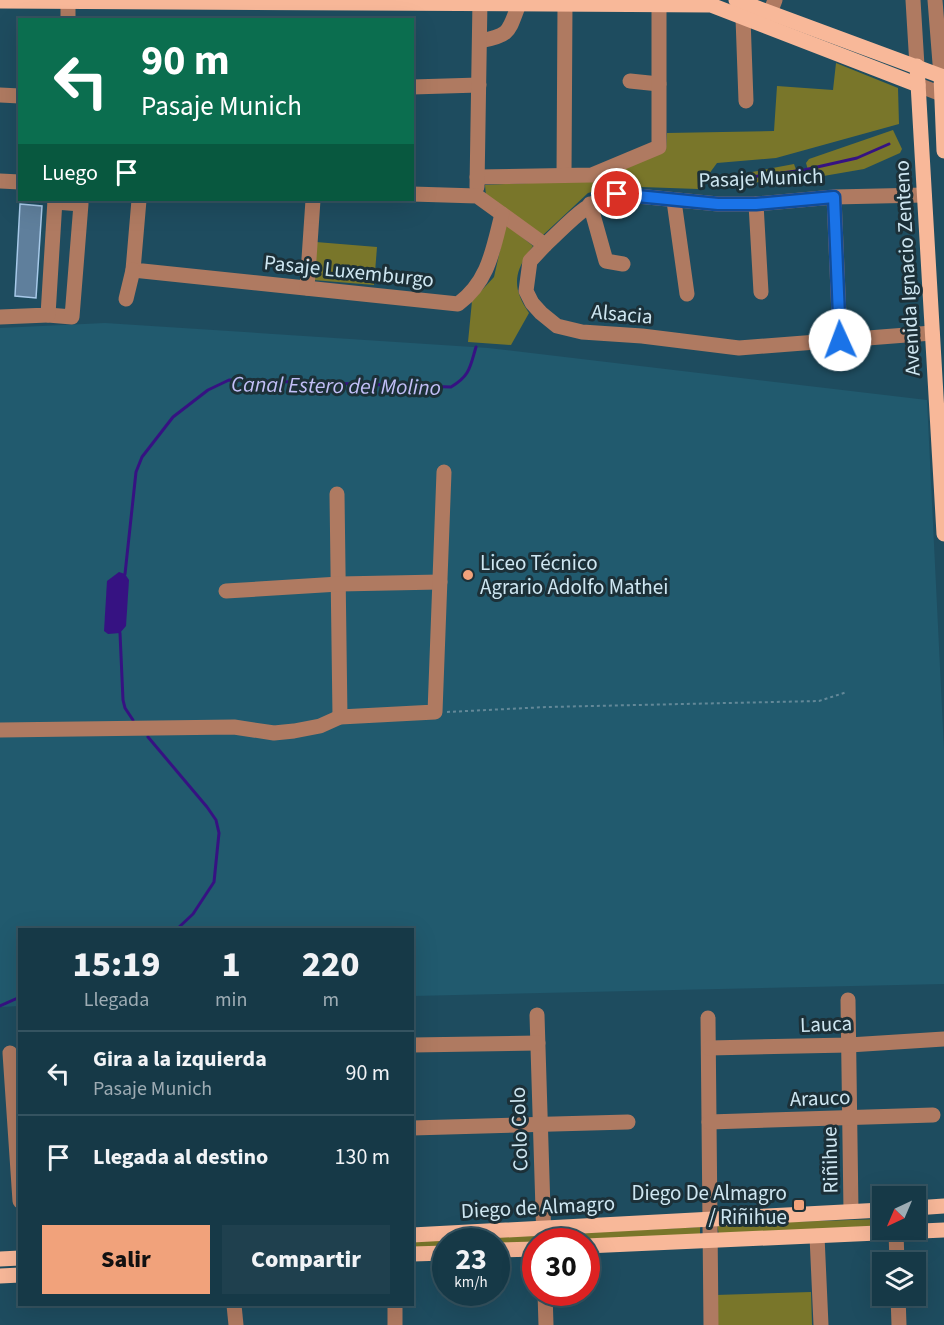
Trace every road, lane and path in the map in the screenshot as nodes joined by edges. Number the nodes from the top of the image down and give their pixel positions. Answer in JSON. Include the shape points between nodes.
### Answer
{"nodes":[{"id":1,"x":736,"y":0,"type":"edge"},
{"id":2,"x":913,"y":0,"type":"edge"},
{"id":3,"x":935,"y":0,"type":"edge"},
{"id":4,"x":0,"y":1,"type":"edge"},
{"id":5,"x":68,"y":1,"type":"edge"},
{"id":6,"x":480,"y":2,"type":"edge"},
{"id":7,"x":608,"y":2,"type":"edge"},
{"id":8,"x":519,"y":4,"type":"junction"},
{"id":9,"x":565,"y":4,"type":"junction"},
{"id":10,"x":659,"y":4,"type":"junction"},
{"id":11,"x":770,"y":13,"type":"edge"},
{"id":12,"x":68,"y":18,"type":"edge"},
{"id":13,"x":743,"y":18,"type":"junction"},
{"id":14,"x":480,"y":41,"type":"junction"},
{"id":15,"x":917,"y":66,"type":"junction"},
{"id":16,"x":942,"y":77,"type":"edge"},
{"id":17,"x":630,"y":81,"type":"dead end"},
{"id":18,"x":659,"y":84,"type":"junction"},
{"id":19,"x":479,"y":85,"type":"junction"},
{"id":20,"x":918,"y":85,"type":"junction"},
{"id":21,"x":414,"y":87,"type":"edge"},
{"id":22,"x":943,"y":94,"type":"edge"},
{"id":23,"x":0,"y":95,"type":"edge"},
{"id":24,"x":18,"y":96,"type":"edge"},
{"id":25,"x":746,"y":101,"type":"dead end"},
{"id":26,"x":944,"y":151,"type":"edge"},
{"id":27,"x":564,"y":175,"type":"junction"},
{"id":28,"x":477,"y":177,"type":"junction"},
{"id":29,"x":0,"y":181,"type":"edge"},
{"id":30,"x":18,"y":182,"type":"edge"},
{"id":31,"x":414,"y":194,"type":"edge"},
{"id":32,"x":924,"y":195,"type":"junction"},
{"id":33,"x":477,"y":196,"type":"junction"},
{"id":34,"x":834,"y":197,"type":"junction"},
{"id":35,"x":55,"y":201,"type":"edge"},
{"id":36,"x":139,"y":201,"type":"edge"},
{"id":37,"x":313,"y":201,"type":"edge"},
{"id":38,"x":674,"y":201,"type":"junction"},
{"id":39,"x":590,"y":204,"type":"junction"},
{"id":40,"x":756,"y":204,"type":"junction"},
{"id":41,"x":502,"y":214,"type":"junction"},
{"id":42,"x":545,"y":245,"type":"junction"},
{"id":43,"x":623,"y":264,"type":"dead end"},
{"id":44,"x":133,"y":270,"type":"junction"},
{"id":45,"x":307,"y":288,"type":"junction"},
{"id":46,"x":761,"y":292,"type":"dead end"},
{"id":47,"x":687,"y":294,"type":"dead end"},
{"id":48,"x":126,"y":299,"type":"dead end"},
{"id":49,"x":48,"y":315,"type":"junction"},
{"id":50,"x":0,"y":317,"type":"edge"},
{"id":51,"x":932,"y":333,"type":"junction"},
{"id":52,"x":840,"y":340,"type":"junction"},
{"id":53,"x":939,"y":387,"type":"edge"},
{"id":54,"x":444,"y":472,"type":"dead end"},
{"id":55,"x":337,"y":494,"type":"dead end"},
{"id":56,"x":944,"y":534,"type":"edge"},
{"id":57,"x":440,"y":582,"type":"junction"},
{"id":58,"x":339,"y":584,"type":"junction"},
{"id":59,"x":226,"y":591,"type":"dead end"},
{"id":60,"x":847,"y":692,"type":"dead end"},
{"id":61,"x":435,"y":712,"type":"junction"},
{"id":62,"x":340,"y":717,"type":"junction"},
{"id":63,"x":0,"y":730,"type":"edge"},
{"id":64,"x":848,"y":1000,"type":"dead end"},
{"id":65,"x":537,"y":1015,"type":"dead end"},
{"id":66,"x":708,"y":1018,"type":"dead end"},
{"id":67,"x":944,"y":1039,"type":"edge"},
{"id":68,"x":538,"y":1042,"type":"junction"},
{"id":69,"x":414,"y":1045,"type":"edge"},
{"id":70,"x":849,"y":1045,"type":"junction"},
{"id":71,"x":709,"y":1048,"type":"junction"},
{"id":72,"x":10,"y":1053,"type":"dead end"},
{"id":73,"x":933,"y":1115,"type":"dead end"},
{"id":74,"x":850,"y":1118,"type":"junction"},
{"id":75,"x":628,"y":1122,"type":"dead end"},
{"id":76,"x":709,"y":1122,"type":"junction"},
{"id":77,"x":540,"y":1124,"type":"junction"},
{"id":78,"x":414,"y":1128,"type":"edge"},
{"id":79,"x":18,"y":1139,"type":"edge"},
{"id":80,"x":944,"y":1206,"type":"edge"},
{"id":81,"x":926,"y":1207,"type":"edge"},
{"id":82,"x":872,"y":1210,"type":"edge"},
{"id":83,"x":851,"y":1211,"type":"junction"},
{"id":84,"x":710,"y":1219,"type":"junction"},
{"id":85,"x":592,"y":1225,"type":"junction"},
{"id":86,"x":543,"y":1228,"type":"edge"},
{"id":87,"x":577,"y":1228,"type":"edge"},
{"id":88,"x":592,"y":1228,"type":"edge"},
{"id":89,"x":944,"y":1230,"type":"edge"},
{"id":90,"x":926,"y":1231,"type":"edge"},
{"id":91,"x":872,"y":1233,"type":"edge"},
{"id":92,"x":414,"y":1235,"type":"edge"},
{"id":93,"x":522,"y":1235,"type":"edge"},
{"id":94,"x":817,"y":1236,"type":"junction"},
{"id":95,"x":710,"y":1241,"type":"junction"},
{"id":96,"x":600,"y":1246,"type":"edge"},
{"id":97,"x":432,"y":1253,"type":"edge"},
{"id":98,"x":414,"y":1254,"type":"edge"},
{"id":99,"x":18,"y":1258,"type":"edge"},
{"id":100,"x":0,"y":1259,"type":"edge"},
{"id":101,"x":18,"y":1275,"type":"edge"},
{"id":102,"x":0,"y":1276,"type":"edge"},
{"id":103,"x":234,"y":1306,"type":"edge"},
{"id":104,"x":395,"y":1306,"type":"edge"},
{"id":105,"x":545,"y":1306,"type":"edge"},
{"id":106,"x":898,"y":1306,"type":"edge"},
{"id":107,"x":236,"y":1325,"type":"edge"},
{"id":108,"x":395,"y":1325,"type":"edge"},
{"id":109,"x":546,"y":1325,"type":"edge"},
{"id":110,"x":711,"y":1325,"type":"edge"},
{"id":111,"x":821,"y":1325,"type":"edge"},
{"id":112,"x":899,"y":1325,"type":"edge"}],
"edges":[{"from":1,"to":11,"type":"main road"},
{"from":2,"to":15,"type":"street","name":"Avenida Ignacio Zenteno"},
{"from":3,"to":16,"type":"street","name":"Avenida Ignacio Zenteno"},
{"from":4,"to":5,"type":"main road"},
{"from":5,"to":6,"type":"main road"},
{"from":5,"to":12,"type":"street"},
{"from":6,"to":8,"type":"main road"},
{"from":6,"to":14,"type":"street"},
{"from":7,"to":9,"type":"main road"},
{"from":7,"to":10,"type":"main road"},
{"from":8,"to":9,"type":"main road"},
{"from":8,"to":14,"type":"street","via":[[506,34]]},
{"from":9,"to":27,"type":"street"},
{"from":10,"to":13,"type":"main road","via":[[711,4]]},
{"from":10,"to":18,"type":"street"},
{"from":11,"to":13,"type":"main road"},
{"from":11,"to":15,"type":"main road"},
{"from":11,"to":20,"type":"main road"},
{"from":13,"to":25,"type":"street"},
{"from":14,"to":19,"type":"street"},
{"from":15,"to":16,"type":"main road"},
{"from":15,"to":20,"type":"main road","name":"Avenida Ignacio Zenteno"},
{"from":16,"to":22,"type":"main road","name":"Avenida Ignacio Zenteno"},
{"from":17,"to":18,"type":"street"},
{"from":18,"to":27,"type":"street","via":[[659,147],[592,175]]},
{"from":19,"to":21,"type":"street"},
{"from":19,"to":28,"type":"street"},
{"from":20,"to":22,"type":"street"},
{"from":20,"to":32,"type":"main road","name":"Avenida Ignacio Zenteno"},
{"from":22,"to":26,"type":"main road","name":"Avenida Ignacio Zenteno"},
{"from":23,"to":24,"type":"street"},
{"from":27,"to":28,"type":"street"},
{"from":28,"to":33,"type":"street"},
{"from":29,"to":30,"type":"street"},
{"from":31,"to":33,"type":"street"},
{"from":32,"to":34,"type":"street","name":"Pasaje Munich"},
{"from":32,"to":51,"type":"main road","name":"Avenida Ignacio Zenteno"},
{"from":33,"to":41,"type":"street"},
{"from":34,"to":40,"type":"street","name":"Pasaje Munich"},
{"from":34,"to":52,"type":"street"},
{"from":35,"to":49,"type":"street"},
{"from":35,"to":49,"type":"street","via":[[81,204],[72,317]]},
{"from":36,"to":44,"type":"street"},
{"from":37,"to":45,"type":"street"},
{"from":38,"to":39,"type":"street","name":"Pasaje Munich","via":[[617,194]]},
{"from":38,"to":40,"type":"street","name":"Pasaje Munich"},
{"from":38,"to":47,"type":"street"},
{"from":39,"to":42,"type":"street","name":"Pasaje Munich"},
{"from":39,"to":43,"type":"street","via":[[606,261]]},
{"from":40,"to":46,"type":"street"},
{"from":41,"to":42,"type":"street"},
{"from":41,"to":45,"type":"street","name":"Pasaje Luxemburgo","via":[[488,267],[470,295],[458,304]]},
{"from":42,"to":52,"type":"street","name":"Alsacia","via":[[530,261],[526,291],[532,303],[557,326],[739,348]]},
{"from":44,"to":45,"type":"street","name":"Pasaje Luxemburgo"},
{"from":44,"to":48,"type":"street"},
{"from":49,"to":50,"type":"street"},
{"from":51,"to":52,"type":"street","name":"Alsacia"},
{"from":51,"to":53,"type":"main road","name":"Avenida Ignacio Zenteno"},
{"from":53,"to":56,"type":"main road","name":"Avenida Ignacio Zenteno"},
{"from":54,"to":57,"type":"street"},
{"from":55,"to":58,"type":"street"},
{"from":57,"to":58,"type":"street"},
{"from":57,"to":61,"type":"street"},
{"from":58,"to":59,"type":"street"},
{"from":58,"to":62,"type":"street"},
{"from":60,"to":61,"type":"path","via":[[819,701]]},
{"from":61,"to":62,"type":"street"},
{"from":62,"to":63,"type":"street","via":[[320,726],[274,733],[234,727]]},
{"from":64,"to":70,"type":"street","name":"Riñihue"},
{"from":65,"to":68,"type":"street","name":"Colo Colo"},
{"from":66,"to":71,"type":"street"},
{"from":67,"to":70,"type":"street","name":"Lauca"},
{"from":68,"to":69,"type":"street"},
{"from":68,"to":77,"type":"street","name":"Colo Colo"},
{"from":70,"to":71,"type":"street","name":"Lauca"},
{"from":70,"to":74,"type":"street","name":"Riñihue"},
{"from":71,"to":76,"type":"street"},
{"from":72,"to":79,"type":"street"},
{"from":73,"to":74,"type":"street","name":"Arauco"},
{"from":74,"to":76,"type":"street","name":"Arauco"},
{"from":74,"to":83,"type":"street","name":"Riñihue"},
{"from":75,"to":77,"type":"street"},
{"from":76,"to":84,"type":"street"},
{"from":77,"to":78,"type":"street"},
{"from":77,"to":86,"type":"street","name":"Colo Colo"},
{"from":80,"to":81,"type":"main road"},
{"from":82,"to":83,"type":"main road","name":"Diego de Almagro"},
{"from":83,"to":84,"type":"main road","name":"Diego de Almagro"},
{"from":84,"to":85,"type":"main road","name":"Diego de Almagro"},
{"from":84,"to":95,"type":"street"},
{"from":85,"to":87,"type":"main road","name":"Diego de Almagro"},
{"from":85,"to":88,"type":"main road"},
{"from":89,"to":90,"type":"main road","name":"Diego de Almagro"},
{"from":91,"to":94,"type":"main road","name":"Diego de Almagro"},
{"from":92,"to":93,"type":"main road","name":"Diego de Almagro"},
{"from":94,"to":95,"type":"main road","name":"Diego de Almagro"},
{"from":94,"to":111,"type":"street"},
{"from":95,"to":96,"type":"main road","name":"Diego de Almagro"},
{"from":95,"to":110,"type":"street"},
{"from":97,"to":98,"type":"main road"},
{"from":99,"to":100,"type":"main road"},
{"from":101,"to":102,"type":"main road"},
{"from":103,"to":107,"type":"street"},
{"from":104,"to":108,"type":"street"},
{"from":105,"to":109,"type":"street"},
{"from":106,"to":112,"type":"street"}]}
